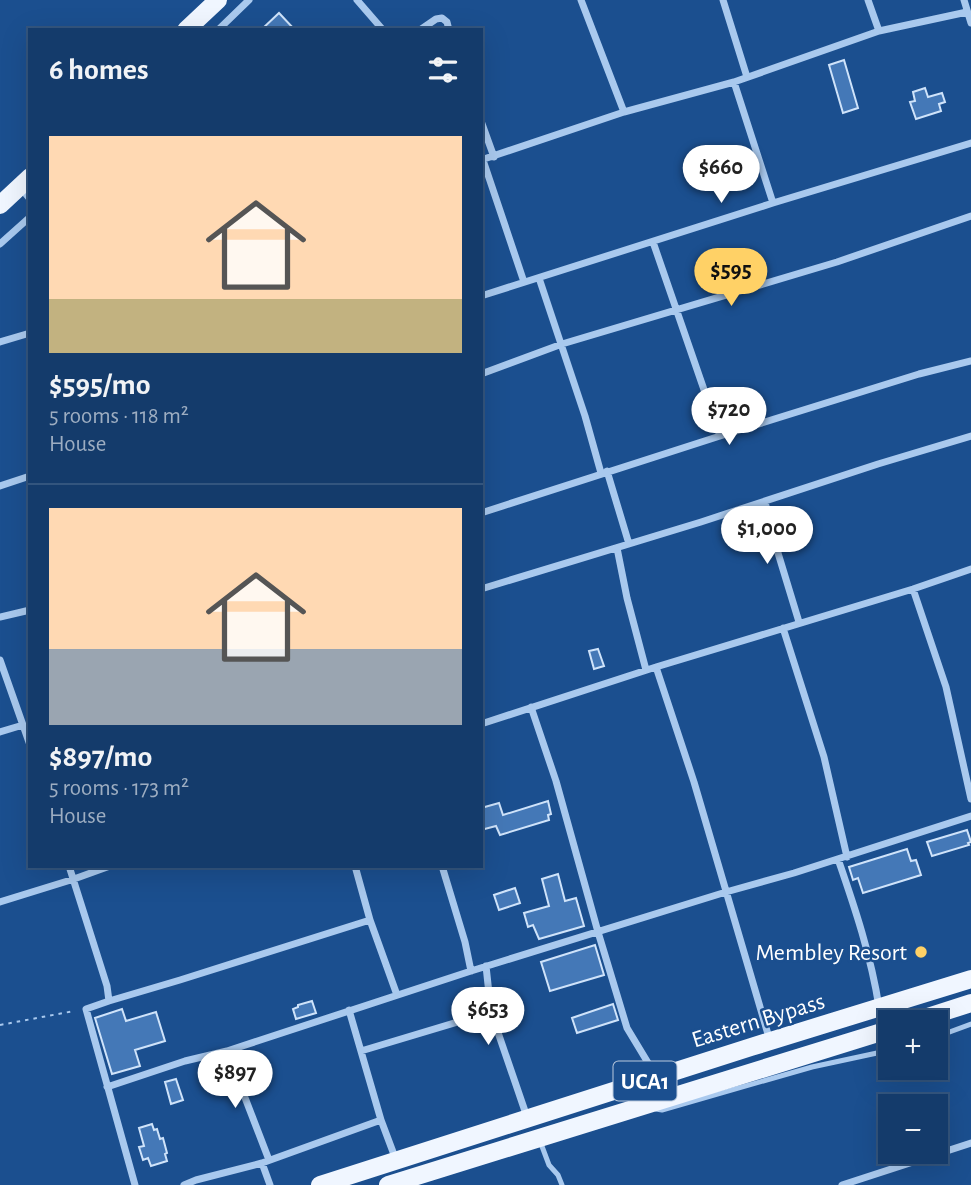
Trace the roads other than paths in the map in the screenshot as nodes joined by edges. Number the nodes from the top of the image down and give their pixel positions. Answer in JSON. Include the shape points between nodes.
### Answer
{"nodes":[{"id":1,"x":218,"y":0,"type":"edge"},
{"id":2,"x":249,"y":0,"type":"edge"},
{"id":3,"x":357,"y":0,"type":"edge"},
{"id":4,"x":581,"y":0,"type":"edge"},
{"id":5,"x":723,"y":0,"type":"edge"},
{"id":6,"x":868,"y":0,"type":"edge"},
{"id":7,"x":964,"y":0,"type":"edge"},
{"id":8,"x":967,"y":12,"type":"junction"},
{"id":9,"x":971,"y":23,"type":"edge"},
{"id":10,"x":195,"y":27,"type":"edge"},
{"id":11,"x":220,"y":28,"type":"edge"},
{"id":12,"x":381,"y":28,"type":"edge"},
{"id":13,"x":423,"y":28,"type":"edge"},
{"id":14,"x":448,"y":28,"type":"edge"},
{"id":15,"x":879,"y":31,"type":"junction"},
{"id":16,"x":747,"y":77,"type":"junction"},
{"id":17,"x":734,"y":82,"type":"junction"},
{"id":18,"x":624,"y":112,"type":"junction"},
{"id":19,"x":483,"y":127,"type":"edge"},
{"id":20,"x":971,"y":143,"type":"edge"},
{"id":21,"x":494,"y":157,"type":"junction"},
{"id":22,"x":483,"y":160,"type":"edge"},
{"id":23,"x":483,"y":163,"type":"edge"},
{"id":24,"x":26,"y":188,"type":"edge"},
{"id":25,"x":772,"y":203,"type":"junction"},
{"id":26,"x":0,"y":205,"type":"edge"},
{"id":27,"x":971,"y":216,"type":"edge"},
{"id":28,"x":28,"y":219,"type":"edge"},
{"id":29,"x":653,"y":242,"type":"junction"},
{"id":30,"x":0,"y":244,"type":"edge"},
{"id":31,"x":539,"y":278,"type":"junction"},
{"id":32,"x":524,"y":282,"type":"junction"},
{"id":33,"x":483,"y":295,"type":"edge"},
{"id":34,"x":676,"y":309,"type":"junction"},
{"id":35,"x":28,"y":334,"type":"edge"},
{"id":36,"x":0,"y":342,"type":"edge"},
{"id":37,"x":562,"y":344,"type":"junction"},
{"id":38,"x":971,"y":361,"type":"edge"},
{"id":39,"x":483,"y":373,"type":"edge"},
{"id":40,"x":720,"y":436,"type":"junction"},
{"id":41,"x":971,"y":436,"type":"edge"},
{"id":42,"x":604,"y":472,"type":"junction"},
{"id":43,"x":28,"y":477,"type":"edge"},
{"id":44,"x":0,"y":486,"type":"edge"},
{"id":45,"x":765,"y":502,"type":"junction"},
{"id":46,"x":483,"y":512,"type":"edge"},
{"id":47,"x":629,"y":544,"type":"junction"},
{"id":48,"x":617,"y":548,"type":"junction"},
{"id":49,"x":971,"y":569,"type":"edge"},
{"id":50,"x":483,"y":588,"type":"edge"},
{"id":51,"x":913,"y":589,"type":"junction"},
{"id":52,"x":28,"y":610,"type":"edge"},
{"id":53,"x":0,"y":617,"type":"edge"},
{"id":54,"x":799,"y":622,"type":"junction"},
{"id":55,"x":783,"y":628,"type":"junction"},
{"id":56,"x":0,"y":660,"type":"edge"},
{"id":57,"x":656,"y":667,"type":"junction"},
{"id":58,"x":646,"y":670,"type":"junction"},
{"id":59,"x":531,"y":707,"type":"junction"},
{"id":60,"x":483,"y":723,"type":"edge"},
{"id":61,"x":23,"y":725,"type":"junction"},
{"id":62,"x":0,"y":732,"type":"edge"},
{"id":63,"x":28,"y":739,"type":"edge"},
{"id":64,"x":971,"y":799,"type":"edge"},
{"id":65,"x":971,"y":816,"type":"edge"},
{"id":66,"x":847,"y":857,"type":"junction"},
{"id":67,"x":838,"y":859,"type":"junction"},
{"id":68,"x":70,"y":868,"type":"edge"},
{"id":69,"x":104,"y":868,"type":"edge"},
{"id":70,"x":356,"y":868,"type":"edge"},
{"id":71,"x":443,"y":868,"type":"edge"},
{"id":72,"x":74,"y":879,"type":"junction"},
{"id":73,"x":726,"y":892,"type":"junction"},
{"id":74,"x":0,"y":902,"type":"edge"},
{"id":75,"x":370,"y":920,"type":"junction"},
{"id":76,"x":597,"y":932,"type":"junction"},
{"id":77,"x":486,"y":967,"type":"junction"},
{"id":78,"x":471,"y":971,"type":"junction"},
{"id":79,"x":971,"y":979,"type":"edge"},
{"id":80,"x":397,"y":995,"type":"junction"},
{"id":81,"x":109,"y":1001,"type":"junction"},
{"id":82,"x":971,"y":1003,"type":"edge"},
{"id":83,"x":879,"y":1007,"type":"junction"},
{"id":84,"x":349,"y":1010,"type":"junction"},
{"id":85,"x":948,"y":1010,"type":"edge"},
{"id":86,"x":491,"y":1012,"type":"junction"},
{"id":87,"x":971,"y":1024,"type":"edge"},
{"id":88,"x":878,"y":1032,"type":"edge"},
{"id":89,"x":948,"y":1033,"type":"edge"},
{"id":90,"x":770,"y":1041,"type":"junction"},
{"id":91,"x":227,"y":1051,"type":"junction"},
{"id":92,"x":361,"y":1051,"type":"junction"},
{"id":93,"x":878,"y":1053,"type":"edge"},
{"id":94,"x":657,"y":1077,"type":"junction"},
{"id":95,"x":107,"y":1087,"type":"junction"},
{"id":96,"x":639,"y":1107,"type":"junction"},
{"id":97,"x":528,"y":1119,"type":"junction"},
{"id":98,"x":381,"y":1120,"type":"junction"},
{"id":99,"x":540,"y":1138,"type":"junction"},
{"id":100,"x":971,"y":1143,"type":"edge"},
{"id":101,"x":396,"y":1160,"type":"junction"},
{"id":102,"x":266,"y":1161,"type":"junction"},
{"id":103,"x":135,"y":1185,"type":"edge"},
{"id":104,"x":184,"y":1185,"type":"edge"},
{"id":105,"x":270,"y":1185,"type":"edge"},
{"id":106,"x":320,"y":1185,"type":"edge"},
{"id":107,"x":388,"y":1185,"type":"edge"},
{"id":108,"x":562,"y":1185,"type":"edge"},
{"id":109,"x":842,"y":1185,"type":"edge"}],
"edges":[{"from":1,"to":10,"type":"main road"},
{"from":2,"to":11,"type":"street"},
{"from":3,"to":12,"type":"street"},
{"from":4,"to":18,"type":"street"},
{"from":5,"to":16,"type":"street"},
{"from":6,"to":15,"type":"street"},
{"from":7,"to":8,"type":"street"},
{"from":8,"to":9,"type":"street"},
{"from":8,"to":15,"type":"street"},
{"from":13,"to":14,"type":"street","via":[[442,18]]},
{"from":15,"to":16,"type":"street"},
{"from":16,"to":17,"type":"street"},
{"from":17,"to":18,"type":"street"},
{"from":17,"to":25,"type":"street"},
{"from":18,"to":21,"type":"street"},
{"from":19,"to":21,"type":"street"},
{"from":20,"to":25,"type":"street"},
{"from":21,"to":22,"type":"street"},
{"from":23,"to":32,"type":"street"},
{"from":24,"to":26,"type":"main road"},
{"from":25,"to":29,"type":"street"},
{"from":27,"to":34,"type":"street","via":[[837,262]]},
{"from":28,"to":30,"type":"street"},
{"from":29,"to":31,"type":"street"},
{"from":29,"to":34,"type":"street"},
{"from":31,"to":32,"type":"street"},
{"from":31,"to":37,"type":"street"},
{"from":32,"to":33,"type":"street"},
{"from":34,"to":37,"type":"street"},
{"from":34,"to":40,"type":"street"},
{"from":35,"to":36,"type":"street"},
{"from":37,"to":39,"type":"street"},
{"from":37,"to":42,"type":"street"},
{"from":38,"to":40,"type":"street"},
{"from":40,"to":42,"type":"street"},
{"from":41,"to":45,"type":"street"},
{"from":42,"to":46,"type":"street"},
{"from":42,"to":47,"type":"street"},
{"from":43,"to":44,"type":"street"},
{"from":45,"to":47,"type":"street"},
{"from":45,"to":54,"type":"street"},
{"from":47,"to":48,"type":"street"},
{"from":48,"to":50,"type":"street"},
{"from":48,"to":58,"type":"street"},
{"from":49,"to":51,"type":"street"},
{"from":51,"to":54,"type":"street"},
{"from":51,"to":64,"type":"street","via":[[946,687]]},
{"from":52,"to":53,"type":"street"},
{"from":54,"to":55,"type":"street"},
{"from":55,"to":57,"type":"street"},
{"from":55,"to":66,"type":"street","via":[[824,757]]},
{"from":56,"to":61,"type":"street"},
{"from":57,"to":58,"type":"street"},
{"from":57,"to":73,"type":"street"},
{"from":58,"to":59,"type":"street"},
{"from":59,"to":60,"type":"street"},
{"from":59,"to":76,"type":"street"},
{"from":61,"to":62,"type":"street"},
{"from":61,"to":63,"type":"street"},
{"from":65,"to":66,"type":"street"},
{"from":66,"to":67,"type":"street"},
{"from":67,"to":73,"type":"street"},
{"from":67,"to":83,"type":"street","via":[[874,975]]},
{"from":68,"to":72,"type":"street"},
{"from":69,"to":72,"type":"street"},
{"from":70,"to":75,"type":"street"},
{"from":71,"to":78,"type":"street"},
{"from":72,"to":74,"type":"street"},
{"from":72,"to":81,"type":"street"},
{"from":73,"to":76,"type":"street"},
{"from":73,"to":90,"type":"street"},
{"from":75,"to":80,"type":"street"},
{"from":75,"to":81,"type":"street"},
{"from":76,"to":77,"type":"street"},
{"from":76,"to":94,"type":"street","via":[[627,1028]]},
{"from":77,"to":78,"type":"street"},
{"from":77,"to":86,"type":"street"},
{"from":78,"to":80,"type":"street"},
{"from":79,"to":83,"type":"main road","name":"Eastern Bypass","number":"UCA1"},
{"from":80,"to":84,"type":"street"},
{"from":81,"to":95,"type":"street","via":[[86,1009]]},
{"from":82,"to":85,"type":"main road"},
{"from":83,"to":90,"type":"main road","name":"Eastern Bypass","number":"UCA1"},
{"from":84,"to":91,"type":"street"},
{"from":84,"to":92,"type":"street"},
{"from":86,"to":92,"type":"street"},
{"from":86,"to":97,"type":"street"},
{"from":87,"to":89,"type":"lane"},
{"from":88,"to":96,"type":"main road","name":"Eastern Bypass"},
{"from":90,"to":94,"type":"main road","name":"Eastern Bypass","number":"UCA1"},
{"from":91,"to":95,"type":"street"},
{"from":91,"to":102,"type":"street"},
{"from":92,"to":98,"type":"street"},
{"from":93,"to":96,"type":"lane","via":[[662,1110]]},
{"from":94,"to":97,"type":"main road","name":"Eastern Bypass","number":"UCA1"},
{"from":95,"to":103,"type":"street"},
{"from":96,"to":99,"type":"main road","name":"Eastern Bypass"},
{"from":97,"to":101,"type":"main road","name":"Eastern Bypass","number":"UCA1"},
{"from":98,"to":101,"type":"street"},
{"from":98,"to":102,"type":"street"},
{"from":99,"to":107,"type":"main road","name":"Eastern Bypass"},
{"from":99,"to":108,"type":"lane"},
{"from":100,"to":109,"type":"street"},
{"from":101,"to":106,"type":"main road","name":"Eastern Bypass","number":"UCA1"},
{"from":102,"to":104,"type":"street"},
{"from":102,"to":105,"type":"street"}]}
